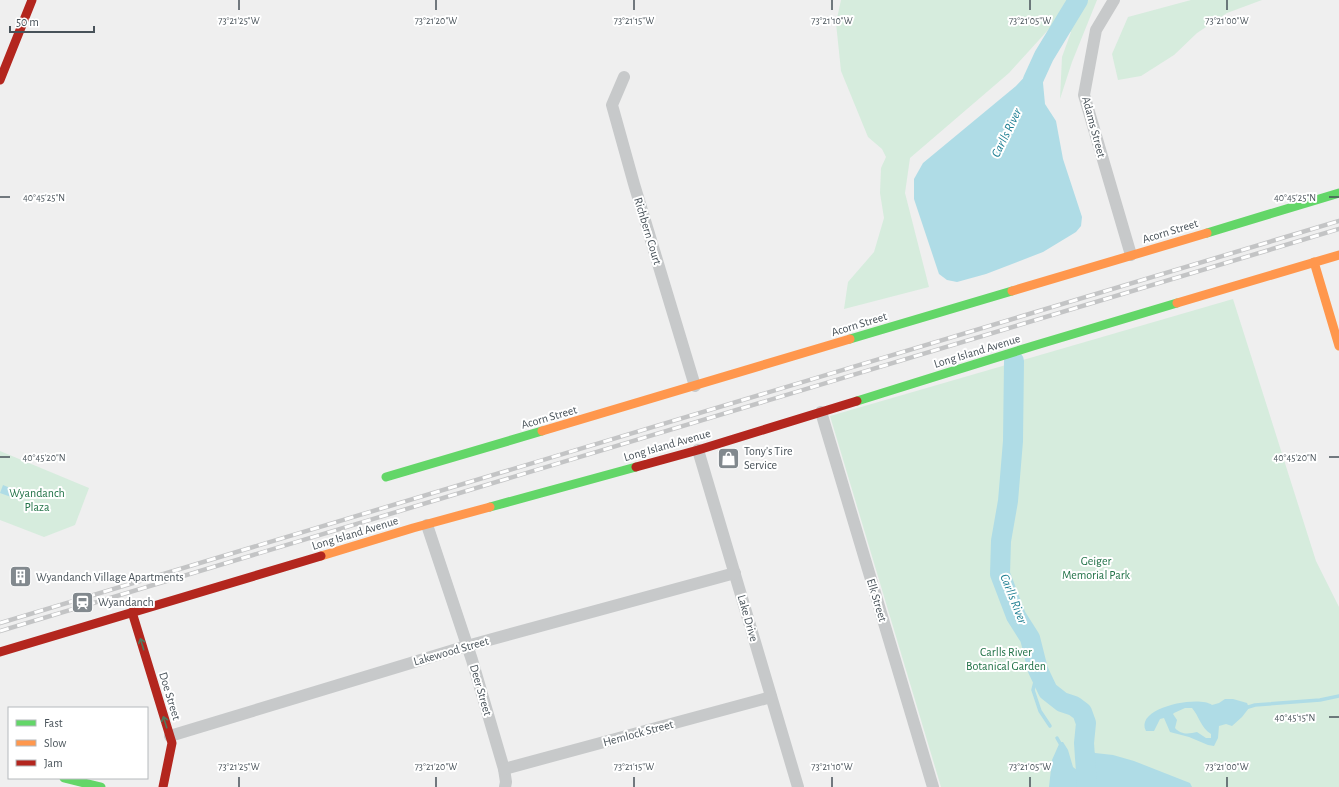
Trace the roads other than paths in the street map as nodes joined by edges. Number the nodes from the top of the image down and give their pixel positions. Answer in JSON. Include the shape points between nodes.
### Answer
{"nodes":[{"id":1,"x":32,"y":0,"type":"edge"},
{"id":2,"x":1114,"y":0,"type":"edge"},
{"id":3,"x":624,"y":77,"type":"dead end"},
{"id":4,"x":0,"y":80,"type":"edge"},
{"id":5,"x":1339,"y":193,"type":"edge"},
{"id":6,"x":1339,"y":254,"type":"edge"},
{"id":7,"x":1131,"y":256,"type":"junction"},
{"id":8,"x":1314,"y":262,"type":"junction"},
{"id":9,"x":1339,"y":346,"type":"edge"},
{"id":10,"x":696,"y":386,"type":"junction"},
{"id":11,"x":821,"y":412,"type":"junction"},
{"id":12,"x":698,"y":450,"type":"junction"},
{"id":13,"x":386,"y":477,"type":"dead end"},
{"id":14,"x":427,"y":525,"type":"junction"},
{"id":15,"x":735,"y":573,"type":"junction"},
{"id":16,"x":132,"y":612,"type":"junction"},
{"id":17,"x":467,"y":646,"type":"junction"},
{"id":18,"x":0,"y":652,"type":"edge"},
{"id":19,"x":771,"y":697,"type":"junction"},
{"id":20,"x":170,"y":736,"type":"junction"},
{"id":21,"x":504,"y":769,"type":"junction"},
{"id":22,"x":68,"y":779,"type":"edge"},
{"id":23,"x":101,"y":787,"type":"edge"},
{"id":24,"x":163,"y":787,"type":"edge"},
{"id":25,"x":505,"y":787,"type":"edge"},
{"id":26,"x":798,"y":787,"type":"edge"},
{"id":27,"x":933,"y":787,"type":"edge"}],
"edges":[{"from":1,"to":4,"type":"street"},
{"from":2,"to":7,"type":"street","name":"Adams Street","via":[[1096,30],[1084,95]]},
{"from":3,"to":10,"type":"street","name":"Richbern Court","via":[[612,105]]},
{"from":5,"to":7,"type":"street","name":"Acorn Street"},
{"from":6,"to":8,"type":"street","name":"Long Island Avenue"},
{"from":7,"to":10,"type":"street","name":"Acorn Street"},
{"from":8,"to":9,"type":"street"},
{"from":8,"to":11,"type":"street","name":"Long Island Avenue"},
{"from":10,"to":13,"type":"street","name":"Acorn Street"},
{"from":11,"to":12,"type":"street","name":"Long Island Avenue"},
{"from":11,"to":27,"type":"street","name":"Elk Street"},
{"from":12,"to":14,"type":"street","name":"Long Island Avenue"},
{"from":12,"to":15,"type":"street","name":"Lake Drive"},
{"from":14,"to":16,"type":"street","name":"Long Island Avenue"},
{"from":14,"to":17,"type":"street","name":"Deer Street"},
{"from":15,"to":17,"type":"street","name":"Lakewood Street"},
{"from":15,"to":19,"type":"street","name":"Lake Drive"},
{"from":16,"to":18,"type":"street","name":"Long Island Avenue"},
{"from":20,"to":16,"type":"street","name":"Doe Street","one_way":true},
{"from":17,"to":20,"type":"street","name":"Lakewood Street"},
{"from":17,"to":21,"type":"street","name":"Deer Street"},
{"from":19,"to":21,"type":"street","name":"Hemlock Street"},
{"from":19,"to":26,"type":"street","name":"Lake Drive"},
{"from":20,"to":24,"type":"street","name":"Doe Street","via":[[172,742]]},
{"from":21,"to":25,"type":"street","name":"Deer Street"},
{"from":22,"to":23,"type":"street"}]}
